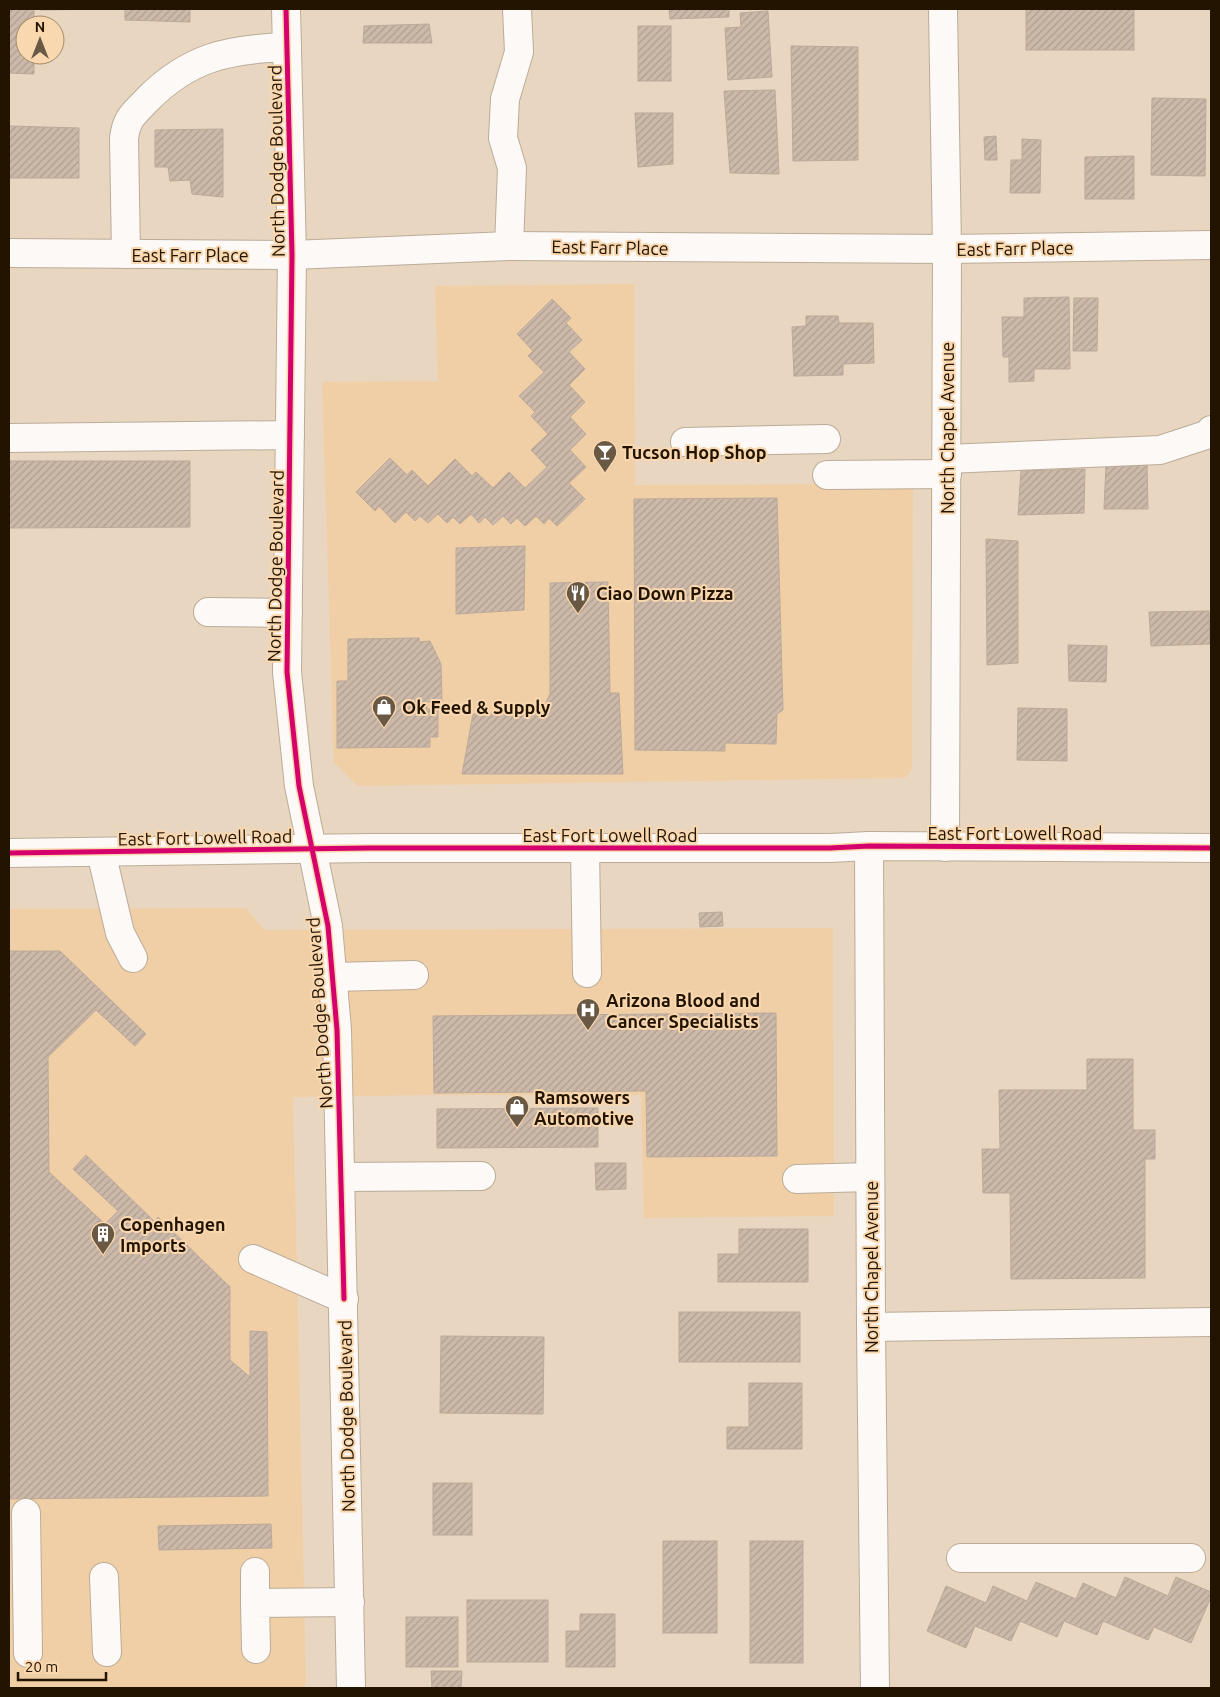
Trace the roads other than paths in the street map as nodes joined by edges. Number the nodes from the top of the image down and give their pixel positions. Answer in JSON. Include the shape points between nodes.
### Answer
{"nodes":[{"id":1,"x":286,"y":9,"type":"edge"},
{"id":2,"x":517,"y":9,"type":"edge"},
{"id":3,"x":942,"y":9,"type":"edge"},
{"id":4,"x":287,"y":47,"type":"junction"},
{"id":5,"x":1211,"y":245,"type":"edge"},
{"id":6,"x":509,"y":246,"type":"junction"},
{"id":7,"x":947,"y":249,"type":"junction"},
{"id":8,"x":9,"y":253,"type":"edge"},
{"id":9,"x":126,"y":254,"type":"junction"},
{"id":10,"x":292,"y":255,"type":"junction"},
{"id":11,"x":1211,"y":430,"type":"edge"},
{"id":12,"x":290,"y":434,"type":"junction"},
{"id":13,"x":9,"y":438,"type":"edge"},
{"id":14,"x":826,"y":439,"type":"dead end"},
{"id":15,"x":685,"y":442,"type":"dead end"},
{"id":16,"x":947,"y":466,"type":"junction"},
{"id":17,"x":827,"y":474,"type":"dead end"},
{"id":18,"x":208,"y":612,"type":"dead end"},
{"id":19,"x":288,"y":612,"type":"junction"},
{"id":20,"x":869,"y":846,"type":"junction"},
{"id":21,"x":945,"y":847,"type":"junction"},
{"id":22,"x":586,"y":848,"type":"junction"},
{"id":23,"x":1211,"y":848,"type":"edge"},
{"id":24,"x":311,"y":849,"type":"junction"},
{"id":25,"x":101,"y":852,"type":"junction"},
{"id":26,"x":9,"y":853,"type":"edge"},
{"id":27,"x":132,"y":958,"type":"dead end"},
{"id":28,"x":587,"y":973,"type":"dead end"},
{"id":29,"x":414,"y":975,"type":"dead end"},
{"id":30,"x":332,"y":977,"type":"junction"},
{"id":31,"x":341,"y":1176,"type":"junction"},
{"id":32,"x":481,"y":1176,"type":"dead end"},
{"id":33,"x":870,"y":1178,"type":"junction"},
{"id":34,"x":797,"y":1179,"type":"dead end"},
{"id":35,"x":253,"y":1258,"type":"dead end"},
{"id":36,"x":344,"y":1299,"type":"junction"},
{"id":37,"x":1211,"y":1322,"type":"edge"},
{"id":38,"x":871,"y":1326,"type":"junction"},
{"id":39,"x":26,"y":1513,"type":"dead end"},
{"id":40,"x":961,"y":1558,"type":"dead end"},
{"id":41,"x":1191,"y":1558,"type":"dead end"},
{"id":42,"x":255,"y":1572,"type":"dead end"},
{"id":43,"x":104,"y":1577,"type":"dead end"},
{"id":44,"x":256,"y":1602,"type":"junction"},
{"id":45,"x":350,"y":1602,"type":"junction"},
{"id":46,"x":256,"y":1649,"type":"dead end"},
{"id":47,"x":107,"y":1652,"type":"dead end"},
{"id":48,"x":28,"y":1653,"type":"dead end"},
{"id":49,"x":351,"y":1688,"type":"edge"},
{"id":50,"x":875,"y":1688,"type":"edge"}],
"edges":[{"from":1,"to":4,"type":"street","name":"North Dodge Boulevard"},
{"from":2,"to":6,"type":"street","via":[[519,52],[505,99],[503,138],[512,168]]},
{"from":3,"to":7,"type":"street","name":"North Chapel Avenue"},
{"from":4,"to":9,"type":"street","via":[[240,50],[201,61],[159,88],[132,116],[126,124],[124,138]]},
{"from":4,"to":10,"type":"street","name":"North Dodge Boulevard"},
{"from":5,"to":7,"type":"street","name":"East Farr Place"},
{"from":6,"to":7,"type":"street","name":"East Farr Place"},
{"from":6,"to":10,"type":"street","name":"East Farr Place"},
{"from":7,"to":16,"type":"street","name":"North Chapel Avenue"},
{"from":8,"to":9,"type":"street","name":"East Farr Place"},
{"from":9,"to":10,"type":"street","name":"East Farr Place"},
{"from":10,"to":12,"type":"street","name":"North Dodge Boulevard"},
{"from":11,"to":16,"type":"street","via":[[1209,434],[1160,450]]},
{"from":12,"to":13,"type":"street"},
{"from":12,"to":19,"type":"street","name":"North Dodge Boulevard"},
{"from":14,"to":15,"type":"street"},
{"from":16,"to":17,"type":"street"},
{"from":16,"to":21,"type":"street","name":"North Chapel Avenue"},
{"from":18,"to":19,"type":"street"},
{"from":19,"to":24,"type":"street","name":"North Dodge Boulevard","via":[[287,672],[299,786]]},
{"from":20,"to":21,"type":"street","name":"East Fort Lowell Road"},
{"from":20,"to":22,"type":"street","name":"East Fort Lowell Road"},
{"from":20,"to":33,"type":"street","name":"North Chapel Avenue"},
{"from":21,"to":23,"type":"street","name":"East Fort Lowell Road"},
{"from":22,"to":24,"type":"street","name":"East Fort Lowell Road"},
{"from":22,"to":28,"type":"street"},
{"from":24,"to":25,"type":"street","name":"East Fort Lowell Road"},
{"from":24,"to":30,"type":"street","name":"North Dodge Boulevard","via":[[326,908]]},
{"from":25,"to":26,"type":"street","name":"East Fort Lowell Road"},
{"from":25,"to":27,"type":"street","via":[[120,933]]},
{"from":29,"to":30,"type":"street"},
{"from":30,"to":31,"type":"street","name":"North Dodge Boulevard","via":[[338,1030]]},
{"from":31,"to":32,"type":"street"},
{"from":31,"to":36,"type":"street","name":"North Dodge Boulevard"},
{"from":33,"to":34,"type":"street"},
{"from":33,"to":38,"type":"street","name":"North Chapel Avenue"},
{"from":35,"to":36,"type":"street"},
{"from":36,"to":45,"type":"street","name":"North Dodge Boulevard"},
{"from":37,"to":38,"type":"street"},
{"from":38,"to":50,"type":"street","name":"North Chapel Avenue"},
{"from":39,"to":48,"type":"street"},
{"from":40,"to":41,"type":"street"},
{"from":42,"to":44,"type":"street"},
{"from":43,"to":47,"type":"street"},
{"from":44,"to":45,"type":"street"},
{"from":44,"to":46,"type":"street"},
{"from":45,"to":49,"type":"street","name":"North Dodge Boulevard"}]}
